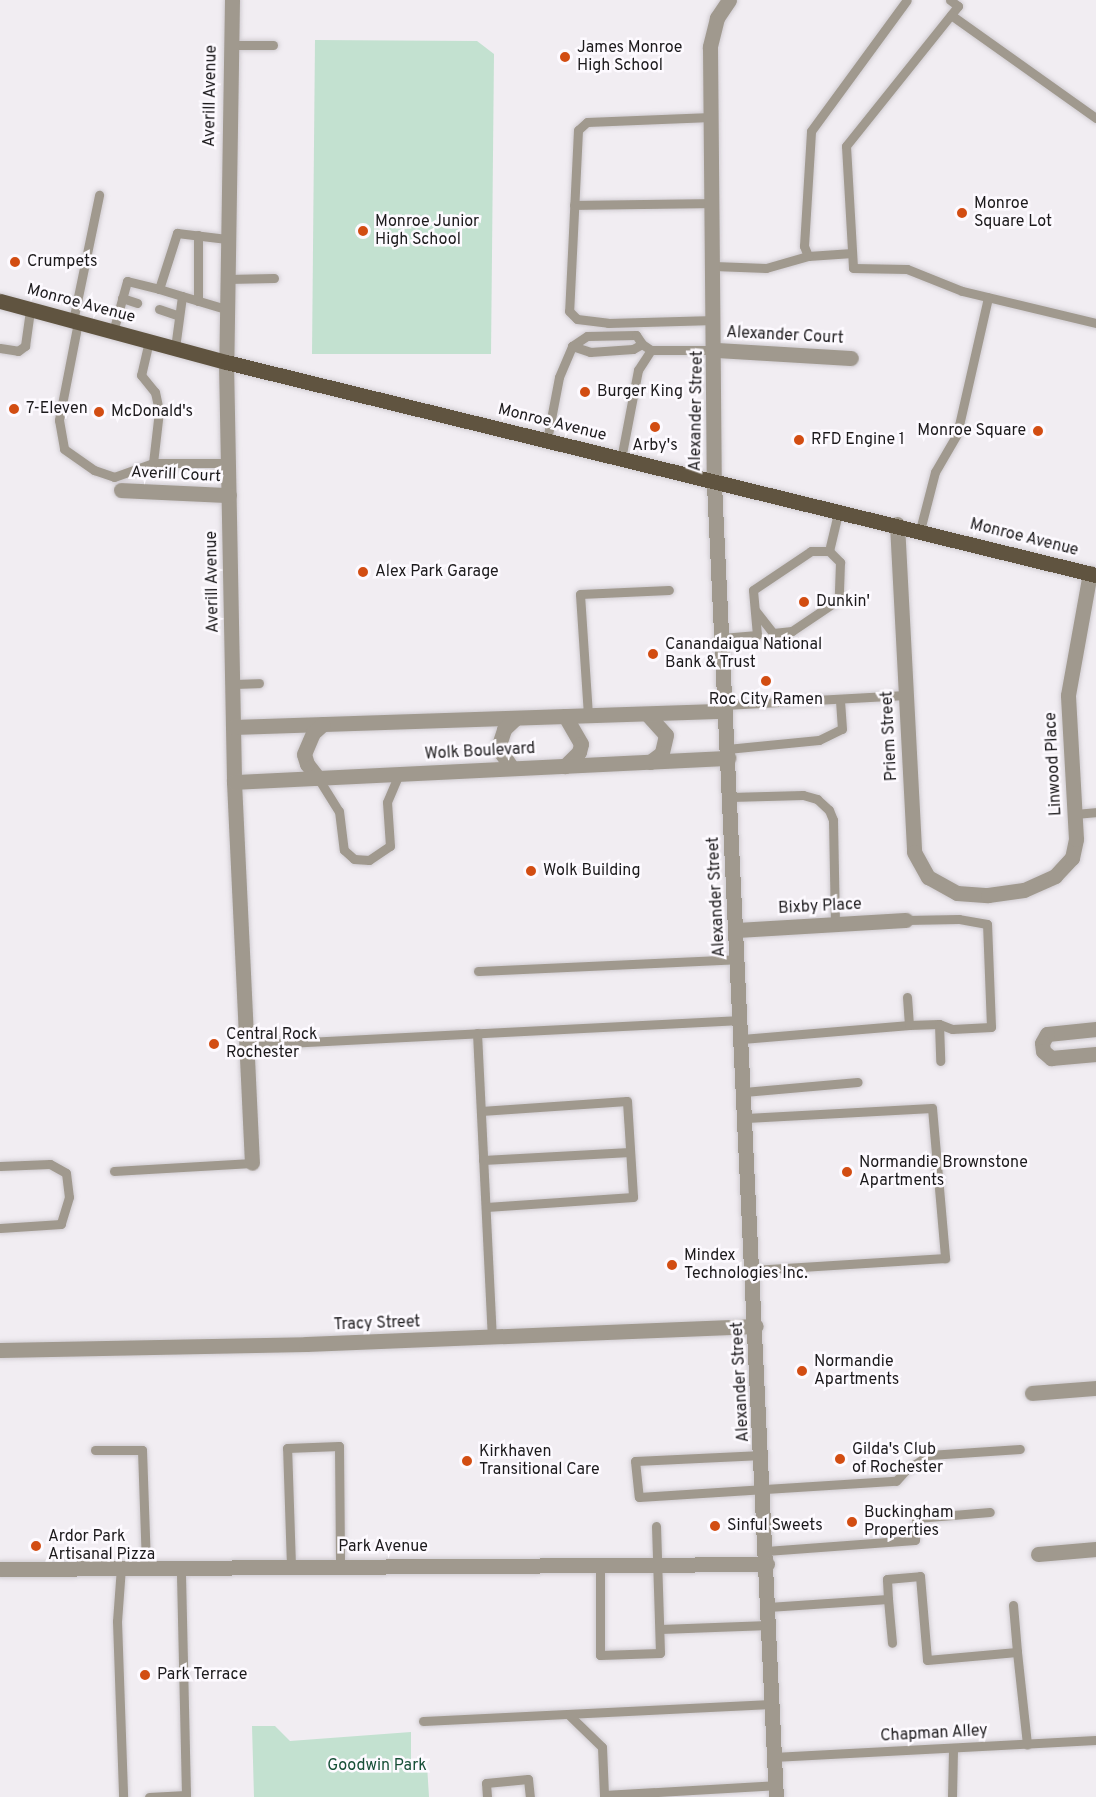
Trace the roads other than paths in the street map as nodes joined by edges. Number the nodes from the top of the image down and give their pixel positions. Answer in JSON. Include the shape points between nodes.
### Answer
{"nodes":[{"id":1,"x":232,"y":0,"type":"edge"},
{"id":2,"x":729,"y":0,"type":"edge"},
{"id":3,"x":906,"y":0,"type":"edge"},
{"id":4,"x":950,"y":0,"type":"edge"},
{"id":5,"x":951,"y":15,"type":"junction"},
{"id":6,"x":230,"y":45,"type":"junction"},
{"id":7,"x":273,"y":45,"type":"dead end"},
{"id":8,"x":711,"y":117,"type":"junction"},
{"id":9,"x":1096,"y":118,"type":"edge"},
{"id":10,"x":99,"y":195,"type":"dead end"},
{"id":11,"x":713,"y":203,"type":"junction"},
{"id":12,"x":574,"y":205,"type":"junction"},
{"id":13,"x":198,"y":235,"type":"junction"},
{"id":14,"x":227,"y":239,"type":"junction"},
{"id":15,"x":852,"y":253,"type":"junction"},
{"id":16,"x":808,"y":256,"type":"junction"},
{"id":17,"x":714,"y":266,"type":"junction"},
{"id":18,"x":274,"y":278,"type":"dead end"},
{"id":19,"x":227,"y":279,"type":"junction"},
{"id":20,"x":159,"y":289,"type":"junction"},
{"id":21,"x":182,"y":296,"type":"junction"},
{"id":22,"x":988,"y":297,"type":"junction"},
{"id":23,"x":122,"y":298,"type":"junction"},
{"id":24,"x":198,"y":301,"type":"junction"},
{"id":25,"x":0,"y":302,"type":"edge"},
{"id":26,"x":136,"y":303,"type":"dead end"},
{"id":27,"x":30,"y":309,"type":"junction"},
{"id":28,"x":159,"y":309,"type":"dead end"},
{"id":29,"x":226,"y":309,"type":"junction"},
{"id":30,"x":179,"y":316,"type":"junction"},
{"id":31,"x":715,"y":320,"type":"junction"},
{"id":32,"x":75,"y":322,"type":"junction"},
{"id":33,"x":1096,"y":323,"type":"edge"},
{"id":34,"x":113,"y":332,"type":"junction"},
{"id":35,"x":149,"y":341,"type":"junction"},
{"id":36,"x":642,"y":344,"type":"junction"},
{"id":37,"x":572,"y":346,"type":"junction"},
{"id":38,"x":0,"y":348,"type":"edge"},
{"id":39,"x":175,"y":348,"type":"junction"},
{"id":40,"x":651,"y":350,"type":"junction"},
{"id":41,"x":716,"y":350,"type":"junction"},
{"id":42,"x":851,"y":358,"type":"dead end"},
{"id":43,"x":226,"y":362,"type":"junction"},
{"id":44,"x":547,"y":440,"type":"junction"},
{"id":45,"x":621,"y":459,"type":"junction"},
{"id":46,"x":153,"y":463,"type":"junction"},
{"id":47,"x":228,"y":463,"type":"junction"},
{"id":48,"x":714,"y":483,"type":"junction"},
{"id":49,"x":122,"y":490,"type":"dead end"},
{"id":50,"x":229,"y":495,"type":"junction"},
{"id":51,"x":839,"y":509,"type":"junction"},
{"id":52,"x":897,"y":524,"type":"junction"},
{"id":53,"x":920,"y":530,"type":"junction"},
{"id":54,"x":829,"y":550,"type":"junction"},
{"id":55,"x":1093,"y":574,"type":"edge"},
{"id":56,"x":669,"y":590,"type":"dead end"},
{"id":57,"x":755,"y":610,"type":"junction"},
{"id":58,"x":722,"y":638,"type":"junction"},
{"id":59,"x":259,"y":683,"type":"dead end"},
{"id":60,"x":232,"y":684,"type":"junction"},
{"id":61,"x":906,"y":695,"type":"junction"},
{"id":62,"x":840,"y":700,"type":"junction"},
{"id":63,"x":725,"y":708,"type":"junction"},
{"id":64,"x":647,"y":714,"type":"junction"},
{"id":65,"x":565,"y":716,"type":"junction"},
{"id":66,"x":588,"y":716,"type":"junction"},
{"id":67,"x":516,"y":718,"type":"junction"},
{"id":68,"x":323,"y":724,"type":"junction"},
{"id":69,"x":233,"y":727,"type":"junction"},
{"id":70,"x":727,"y":753,"type":"junction"},
{"id":71,"x":650,"y":762,"type":"junction"},
{"id":72,"x":565,"y":766,"type":"junction"},
{"id":73,"x":512,"y":768,"type":"junction"},
{"id":74,"x":399,"y":774,"type":"junction"},
{"id":75,"x":318,"y":778,"type":"junction"},
{"id":76,"x":234,"y":782,"type":"junction"},
{"id":77,"x":730,"y":797,"type":"junction"},
{"id":78,"x":1096,"y":812,"type":"edge"},
{"id":79,"x":1074,"y":814,"type":"junction"},
{"id":80,"x":988,"y":896,"type":"joint"},
{"id":81,"x":906,"y":920,"type":"joint"},
{"id":82,"x":835,"y":924,"type":"junction"},
{"id":83,"x":736,"y":930,"type":"junction"},
{"id":84,"x":738,"y":958,"type":"junction"},
{"id":85,"x":478,"y":971,"type":"dead end"},
{"id":86,"x":907,"y":997,"type":"dead end"},
{"id":87,"x":741,"y":1020,"type":"junction"},
{"id":88,"x":939,"y":1024,"type":"junction"},
{"id":89,"x":909,"y":1025,"type":"junction"},
{"id":90,"x":1096,"y":1029,"type":"edge"},
{"id":91,"x":477,"y":1033,"type":"junction"},
{"id":92,"x":742,"y":1039,"type":"junction"},
{"id":93,"x":247,"y":1045,"type":"junction"},
{"id":94,"x":1096,"y":1054,"type":"edge"},
{"id":95,"x":940,"y":1061,"type":"dead end"},
{"id":96,"x":858,"y":1082,"type":"dead end"},
{"id":97,"x":744,"y":1092,"type":"junction"},
{"id":98,"x":481,"y":1110,"type":"junction"},
{"id":99,"x":746,"y":1118,"type":"junction"},
{"id":100,"x":630,"y":1152,"type":"junction"},
{"id":101,"x":483,"y":1160,"type":"junction"},
{"id":102,"x":252,"y":1163,"type":"joint"},
{"id":103,"x":0,"y":1166,"type":"edge"},
{"id":104,"x":114,"y":1171,"type":"dead end"},
{"id":105,"x":486,"y":1206,"type":"junction"},
{"id":106,"x":0,"y":1228,"type":"edge"},
{"id":107,"x":753,"y":1270,"type":"junction"},
{"id":108,"x":756,"y":1326,"type":"junction"},
{"id":109,"x":492,"y":1337,"type":"junction"},
{"id":110,"x":0,"y":1350,"type":"edge"},
{"id":111,"x":1096,"y":1388,"type":"edge"},
{"id":112,"x":1032,"y":1393,"type":"dead end"},
{"id":113,"x":1020,"y":1449,"type":"dead end"},
{"id":114,"x":95,"y":1450,"type":"dead end"},
{"id":115,"x":762,"y":1455,"type":"junction"},
{"id":116,"x":763,"y":1491,"type":"junction"},
{"id":117,"x":990,"y":1512,"type":"dead end"},
{"id":118,"x":656,"y":1526,"type":"dead end"},
{"id":119,"x":1096,"y":1549,"type":"edge"},
{"id":120,"x":1038,"y":1554,"type":"dead end"},
{"id":121,"x":766,"y":1558,"type":"junction"},
{"id":122,"x":600,"y":1564,"type":"junction"},
{"id":123,"x":659,"y":1564,"type":"junction"},
{"id":124,"x":291,"y":1566,"type":"junction"},
{"id":125,"x":340,"y":1566,"type":"junction"},
{"id":126,"x":121,"y":1567,"type":"junction"},
{"id":127,"x":146,"y":1567,"type":"junction"},
{"id":128,"x":181,"y":1567,"type":"junction"},
{"id":129,"x":0,"y":1569,"type":"edge"},
{"id":130,"x":888,"y":1599,"type":"junction"},
{"id":131,"x":1013,"y":1605,"type":"dead end"},
{"id":132,"x":768,"y":1607,"type":"junction"},
{"id":133,"x":769,"y":1625,"type":"junction"},
{"id":134,"x":660,"y":1629,"type":"junction"},
{"id":135,"x":892,"y":1643,"type":"dead end"},
{"id":136,"x":1017,"y":1652,"type":"junction"},
{"id":137,"x":772,"y":1704,"type":"junction"},
{"id":138,"x":569,"y":1715,"type":"junction"},
{"id":139,"x":423,"y":1721,"type":"dead end"},
{"id":140,"x":1096,"y":1740,"type":"edge"},
{"id":141,"x":1027,"y":1744,"type":"junction"},
{"id":142,"x":953,"y":1748,"type":"junction"},
{"id":143,"x":773,"y":1757,"type":"junction"},
{"id":144,"x":775,"y":1791,"type":"edge"},
{"id":145,"x":604,"y":1796,"type":"edge"},
{"id":146,"x":123,"y":1797,"type":"edge"},
{"id":147,"x":149,"y":1797,"type":"edge"},
{"id":148,"x":487,"y":1797,"type":"edge"},
{"id":149,"x":530,"y":1797,"type":"edge"},
{"id":150,"x":952,"y":1797,"type":"edge"}],
"edges":[{"from":1,"to":6,"type":"street","name":"Averill Avenue"},
{"from":2,"to":8,"type":"street","name":"Alexander Street","via":[[717,18],[710,47]]},
{"from":3,"to":16,"type":"lane","via":[[811,131],[804,246]]},
{"from":4,"to":5,"type":"lane","via":[[958,6]]},
{"from":5,"to":9,"type":"lane"},
{"from":5,"to":15,"type":"lane","via":[[846,146]]},
{"from":6,"to":7,"type":"lane"},
{"from":6,"to":14,"type":"street","name":"Averill Avenue"},
{"from":8,"to":11,"type":"street","name":"Alexander Street"},
{"from":8,"to":12,"type":"lane","via":[[581,125]]},
{"from":10,"to":32,"type":"lane"},
{"from":11,"to":12,"type":"lane"},
{"from":11,"to":17,"type":"street","name":"Alexander Street"},
{"from":12,"to":31,"type":"lane","via":[[569,311],[572,317],[627,324]]},
{"from":13,"to":14,"type":"lane"},
{"from":13,"to":20,"type":"lane","via":[[177,232]]},
{"from":13,"to":24,"type":"lane"},
{"from":14,"to":19,"type":"street","name":"Averill Avenue"},
{"from":15,"to":16,"type":"lane"},
{"from":15,"to":22,"type":"lane","via":[[853,268],[907,269]]},
{"from":16,"to":17,"type":"lane","via":[[766,268]]},
{"from":17,"to":31,"type":"street","name":"Alexander Street"},
{"from":18,"to":19,"type":"lane"},
{"from":19,"to":29,"type":"street","name":"Averill Avenue"},
{"from":20,"to":21,"type":"lane"},
{"from":20,"to":23,"type":"lane","via":[[127,280]]},
{"from":21,"to":24,"type":"lane"},
{"from":21,"to":30,"type":"lane"},
{"from":22,"to":33,"type":"lane"},
{"from":22,"to":53,"type":"lane","via":[[957,434],[935,472]]},
{"from":23,"to":26,"type":"lane"},
{"from":23,"to":34,"type":"lane"},
{"from":24,"to":29,"type":"lane"},
{"from":25,"to":27,"type":"main road","name":"Monroe Avenue"},
{"from":27,"to":32,"type":"main road","name":"Monroe Avenue"},
{"from":27,"to":38,"type":"lane","via":[[25,346],[18,351]]},
{"from":28,"to":30,"type":"lane"},
{"from":29,"to":43,"type":"street","name":"Averill Avenue"},
{"from":30,"to":39,"type":"lane"},
{"from":31,"to":41,"type":"street","name":"Alexander Street"},
{"from":32,"to":34,"type":"main road","name":"Monroe Avenue"},
{"from":32,"to":46,"type":"lane","via":[[59,420],[64,449],[94,470],[114,477]]},
{"from":34,"to":35,"type":"main road","name":"Monroe Avenue"},
{"from":35,"to":39,"type":"main road","name":"Monroe Avenue"},
{"from":35,"to":46,"type":"lane","via":[[141,375],[155,392],[159,411]]},
{"from":36,"to":37,"type":"lane","via":[[633,349],[590,352]]},
{"from":36,"to":37,"type":"lane","via":[[636,335],[586,336]]},
{"from":36,"to":40,"type":"lane"},
{"from":37,"to":44,"type":"lane","via":[[559,377]]},
{"from":39,"to":43,"type":"main road","name":"Monroe Avenue"},
{"from":40,"to":41,"type":"lane"},
{"from":40,"to":45,"type":"lane","via":[[638,370]]},
{"from":41,"to":42,"type":"street","name":"Alexander Court"},
{"from":41,"to":48,"type":"street","name":"Alexander Street"},
{"from":43,"to":44,"type":"main road","name":"Monroe Avenue"},
{"from":43,"to":47,"type":"street","name":"Averill Avenue"},
{"from":44,"to":45,"type":"main road","name":"Monroe Avenue"},
{"from":45,"to":48,"type":"main road","name":"Monroe Avenue"},
{"from":46,"to":47,"type":"lane"},
{"from":47,"to":50,"type":"street","name":"Averill Avenue"},
{"from":48,"to":51,"type":"main road","name":"Monroe Avenue"},
{"from":48,"to":58,"type":"street","name":"Alexander Street"},
{"from":49,"to":50,"type":"street","name":"Averill Court"},
{"from":50,"to":60,"type":"street","name":"Averill Avenue"},
{"from":51,"to":52,"type":"main road","name":"Monroe Avenue"},
{"from":51,"to":54,"type":"lane"},
{"from":52,"to":53,"type":"main road","name":"Monroe Avenue"},
{"from":52,"to":61,"type":"street","name":"Priem Street"},
{"from":53,"to":55,"type":"main road","name":"Monroe Avenue"},
{"from":54,"to":57,"type":"lane","via":[[811,551],[753,590]]},
{"from":54,"to":57,"type":"lane","via":[[840,562],[839,596],[835,602],[792,631],[781,634],[765,626]]},
{"from":55,"to":79,"type":"street","name":"Linwood Place","via":[[1068,695]]},
{"from":56,"to":66,"type":"lane","via":[[580,594]]},
{"from":57,"to":58,"type":"lane","via":[[757,635]]},
{"from":58,"to":63,"type":"street","name":"Alexander Street"},
{"from":59,"to":60,"type":"lane"},
{"from":60,"to":69,"type":"street","name":"Averill Avenue"},
{"from":61,"to":62,"type":"lane"},
{"from":61,"to":80,"type":"street","name":"Priem Street","via":[[916,861],[928,877],[942,886]]},
{"from":62,"to":63,"type":"lane"},
{"from":62,"to":70,"type":"lane","via":[[842,729],[819,740]]},
{"from":63,"to":64,"type":"street","name":"Wolk Boulevard"},
{"from":63,"to":70,"type":"street","name":"Alexander Street"},
{"from":64,"to":66,"type":"street","name":"Wolk Boulevard"},
{"from":64,"to":71,"type":"street","via":[[666,735],[662,753]]},
{"from":65,"to":66,"type":"street","name":"Wolk Boulevard"},
{"from":65,"to":67,"type":"street","name":"Wolk Boulevard"},
{"from":65,"to":72,"type":"street","via":[[580,744],[579,752]]},
{"from":67,"to":68,"type":"street","name":"Wolk Boulevard"},
{"from":67,"to":73,"type":"street","via":[[504,729],[498,748]]},
{"from":68,"to":69,"type":"street","name":"Wolk Boulevard"},
{"from":68,"to":75,"type":"street","via":[[313,733],[304,754]]},
{"from":69,"to":76,"type":"street","name":"Averill Avenue"},
{"from":70,"to":71,"type":"street","name":"Wolk Boulevard"},
{"from":70,"to":77,"type":"street","name":"Alexander Street"},
{"from":71,"to":72,"type":"street","name":"Wolk Boulevard"},
{"from":72,"to":73,"type":"street","name":"Wolk Boulevard"},
{"from":73,"to":74,"type":"street","name":"Wolk Boulevard"},
{"from":74,"to":75,"type":"street","name":"Wolk Boulevard"},
{"from":74,"to":75,"type":"lane","via":[[387,802],[390,846],[369,860],[354,859],[344,850],[339,811]]},
{"from":75,"to":76,"type":"street","name":"Wolk Boulevard"},
{"from":76,"to":93,"type":"street","name":"Averill Avenue"},
{"from":77,"to":82,"type":"lane","via":[[803,795],[817,799],[829,810],[833,820]]},
{"from":77,"to":83,"type":"street","name":"Alexander Street"},
{"from":78,"to":79,"type":"lane"},
{"from":79,"to":80,"type":"street","name":"Linwood Place","via":[[1076,849],[1066,867],[1024,890]]},
{"from":81,"to":82,"type":"street","name":"Bixby Place"},
{"from":81,"to":88,"type":"lane","via":[[987,924],[991,1027],[952,1029]]},
{"from":82,"to":83,"type":"street","name":"Bixby Place"},
{"from":83,"to":84,"type":"street","name":"Alexander Street"},
{"from":84,"to":85,"type":"lane"},
{"from":84,"to":87,"type":"street","name":"Alexander Street"},
{"from":86,"to":89,"type":"lane"},
{"from":87,"to":91,"type":"lane"},
{"from":87,"to":92,"type":"street","name":"Alexander Street"},
{"from":88,"to":89,"type":"lane"},
{"from":88,"to":95,"type":"lane"},
{"from":89,"to":92,"type":"lane"},
{"from":90,"to":94,"type":"street","via":[[1047,1034],[1042,1043],[1043,1051],[1051,1058]]},
{"from":91,"to":93,"type":"lane"},
{"from":91,"to":98,"type":"lane"},
{"from":92,"to":97,"type":"street","name":"Alexander Street"},
{"from":93,"to":102,"type":"street","name":"Averill Avenue"},
{"from":96,"to":97,"type":"lane"},
{"from":97,"to":99,"type":"street","name":"Alexander Street"},
{"from":98,"to":100,"type":"lane","via":[[627,1101]]},
{"from":98,"to":101,"type":"lane"},
{"from":99,"to":107,"type":"street","name":"Alexander Street"},
{"from":99,"to":107,"type":"lane","via":[[932,1108],[945,1258]]},
{"from":100,"to":101,"type":"lane"},
{"from":100,"to":105,"type":"lane","via":[[633,1197]]},
{"from":101,"to":105,"type":"lane"},
{"from":102,"to":104,"type":"lane"},
{"from":103,"to":106,"type":"lane","via":[[50,1164],[66,1173],[69,1197],[61,1224]]},
{"from":105,"to":109,"type":"lane"},
{"from":107,"to":108,"type":"street","name":"Alexander Street"},
{"from":108,"to":109,"type":"street","name":"Tracy Street"},
{"from":108,"to":115,"type":"street","name":"Alexander Street"},
{"from":109,"to":110,"type":"street","name":"Tracy Street"},
{"from":111,"to":112,"type":"street"},
{"from":113,"to":116,"type":"lane","via":[[929,1455],[896,1481]]},
{"from":114,"to":127,"type":"lane","via":[[142,1450]]},
{"from":115,"to":116,"type":"street","name":"Alexander Street"},
{"from":115,"to":116,"type":"lane","via":[[635,1461],[639,1497]]},
{"from":116,"to":121,"type":"street","name":"Alexander Street"},
{"from":117,"to":121,"type":"lane","via":[[916,1518],[915,1540]]},
{"from":118,"to":123,"type":"lane"},
{"from":119,"to":120,"type":"street"},
{"from":121,"to":123,"type":"street","name":"Park Avenue"},
{"from":121,"to":132,"type":"street","name":"Alexander Street"},
{"from":122,"to":123,"type":"street","name":"Park Avenue"},
{"from":122,"to":125,"type":"street","name":"Park Avenue"},
{"from":122,"to":134,"type":"lane","via":[[600,1655],[660,1653]]},
{"from":123,"to":134,"type":"lane"},
{"from":124,"to":125,"type":"street","name":"Park Avenue"},
{"from":124,"to":125,"type":"lane","via":[[287,1448],[339,1446]]},
{"from":124,"to":128,"type":"street","name":"Park Avenue"},
{"from":126,"to":127,"type":"street","name":"Park Avenue"},
{"from":126,"to":129,"type":"street","name":"Park Avenue"},
{"from":126,"to":146,"type":"lane","via":[[117,1621]]},
{"from":127,"to":128,"type":"street","name":"Park Avenue"},
{"from":128,"to":147,"type":"lane","via":[[186,1795]]},
{"from":130,"to":132,"type":"lane"},
{"from":130,"to":135,"type":"lane"},
{"from":130,"to":136,"type":"lane","via":[[887,1579],[920,1576],[927,1660]]},
{"from":131,"to":136,"type":"lane"},
{"from":132,"to":133,"type":"street","name":"Alexander Street"},
{"from":133,"to":134,"type":"lane"},
{"from":133,"to":137,"type":"street","name":"Alexander Street"},
{"from":136,"to":141,"type":"lane"},
{"from":137,"to":138,"type":"lane"},
{"from":137,"to":143,"type":"street","name":"Alexander Street"},
{"from":138,"to":139,"type":"lane"},
{"from":138,"to":145,"type":"lane","via":[[602,1747]]},
{"from":140,"to":141,"type":"lane","name":"Chapman Alley"},
{"from":141,"to":142,"type":"lane","name":"Chapman Alley"},
{"from":142,"to":143,"type":"lane","name":"Chapman Alley"},
{"from":142,"to":150,"type":"lane"},
{"from":143,"to":144,"type":"street","name":"Alexander Street"},
{"from":144,"to":145,"type":"lane"},
{"from":148,"to":149,"type":"lane","via":[[486,1783],[528,1779]]}]}
